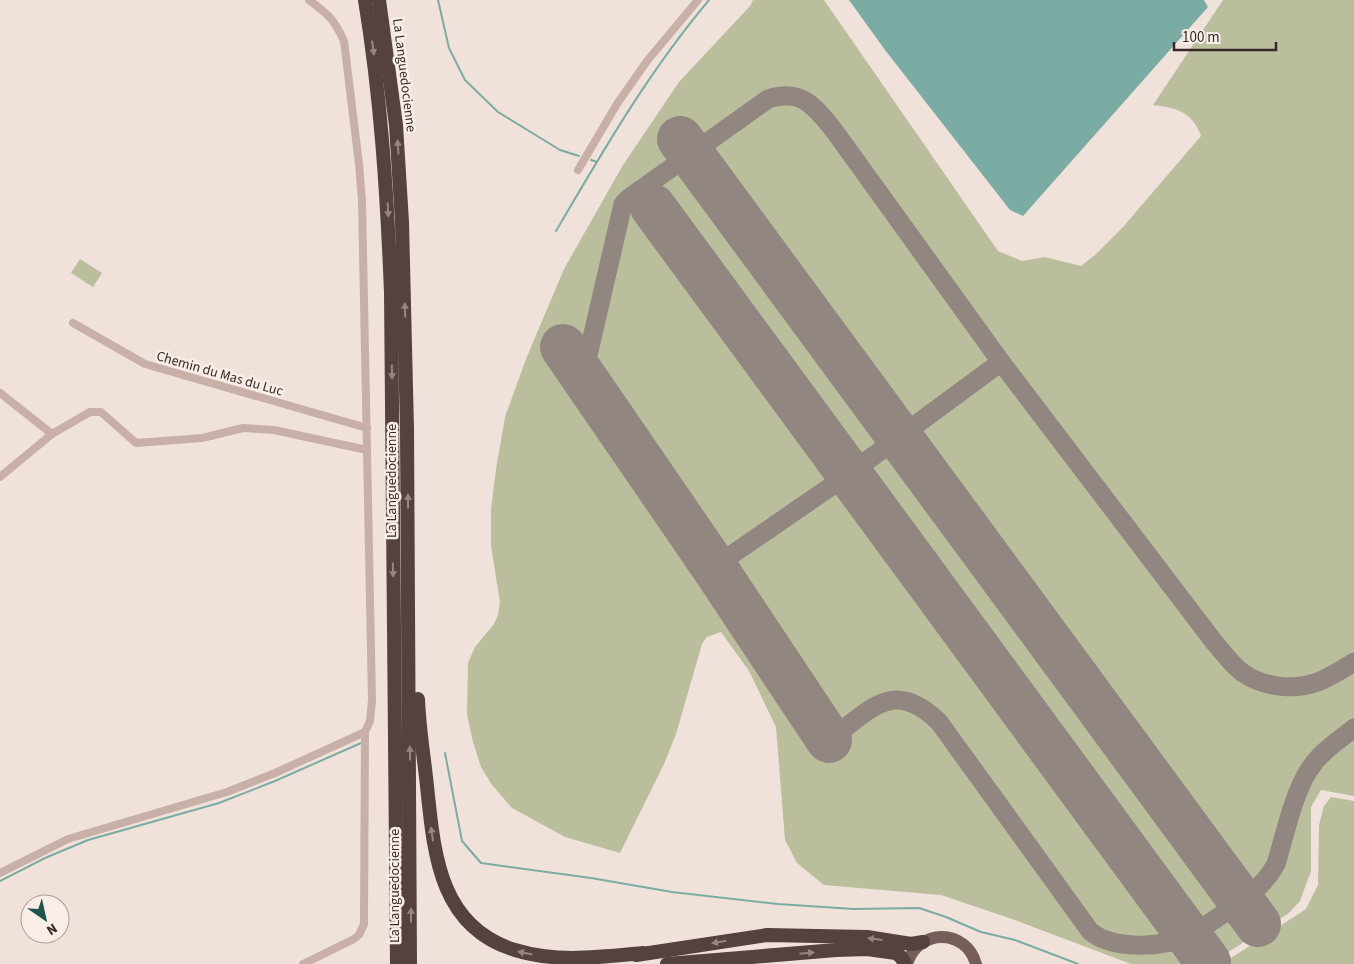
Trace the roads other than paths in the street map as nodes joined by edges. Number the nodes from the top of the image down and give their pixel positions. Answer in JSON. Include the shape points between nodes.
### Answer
{"nodes":[{"id":1,"x":309,"y":0,"type":"edge"},
{"id":2,"x":365,"y":0,"type":"edge"},
{"id":3,"x":379,"y":0,"type":"edge"},
{"id":4,"x":698,"y":0,"type":"edge"},
{"id":5,"x":578,"y":170,"type":"dead end"},
{"id":6,"x":74,"y":323,"type":"dead end"},
{"id":7,"x":0,"y":393,"type":"edge"},
{"id":8,"x":367,"y":428,"type":"junction"},
{"id":9,"x":52,"y":434,"type":"junction"},
{"id":10,"x":367,"y":450,"type":"junction"},
{"id":11,"x":0,"y":477,"type":"edge"},
{"id":12,"x":409,"y":655,"type":"junction"},
{"id":13,"x":365,"y":732,"type":"junction"},
{"id":14,"x":0,"y":873,"type":"edge"},
{"id":15,"x":923,"y":942,"type":"junction"},
{"id":16,"x":643,"y":953,"type":"junction"},
{"id":17,"x":978,"y":962,"type":"edge"},
{"id":18,"x":302,"y":964,"type":"edge"},
{"id":19,"x":397,"y":964,"type":"edge"},
{"id":20,"x":410,"y":964,"type":"edge"},
{"id":21,"x":550,"y":964,"type":"edge"},
{"id":22,"x":667,"y":964,"type":"edge"},
{"id":23,"x":906,"y":964,"type":"edge"}],
"edges":[{"from":1,"to":8,"type":"street","via":[[329,15],[344,41],[362,201]]},
{"from":2,"to":19,"type":"highway","name":"La Languedocienne","one_way":true,"via":[[382,127],[391,292]]},
{"from":12,"to":3,"type":"highway","name":"La Languedocienne","one_way":true,"via":[[402,214],[396,125]]},
{"from":4,"to":5,"type":"street","via":[[647,61]]},
{"from":6,"to":8,"type":"street","name":"Chemin du Mas du Luc","via":[[145,364]]},
{"from":7,"to":9,"type":"street"},
{"from":8,"to":10,"type":"street"},
{"from":9,"to":10,"type":"street","via":[[90,412],[101,412],[136,443],[202,438],[243,428],[274,430]]},
{"from":9,"to":11,"type":"street"},
{"from":10,"to":13,"type":"street","via":[[372,700],[370,721]]},
{"from":16,"to":12,"type":"highway","one_way":true,"via":[[591,958],[535,955],[498,944],[465,919],[444,883],[434,847],[416,678]]},
{"from":20,"to":12,"type":"highway","name":"La Languedocienne","one_way":true},
{"from":13,"to":14,"type":"street","via":[[227,792],[68,839]]},
{"from":13,"to":18,"type":"street","via":[[364,924],[354,939]]},
{"from":15,"to":16,"type":"highway","one_way":true,"via":[[911,944],[867,938],[767,935]]},
{"from":15,"to":17,"type":"main road","via":[[942,936],[952,938],[969,949]]},
{"from":15,"to":23,"type":"main road"},
{"from":16,"to":21,"type":"highway"},
{"from":22,"to":23,"type":"highway","one_way":true,"via":[[866,949],[896,953]]}]}
